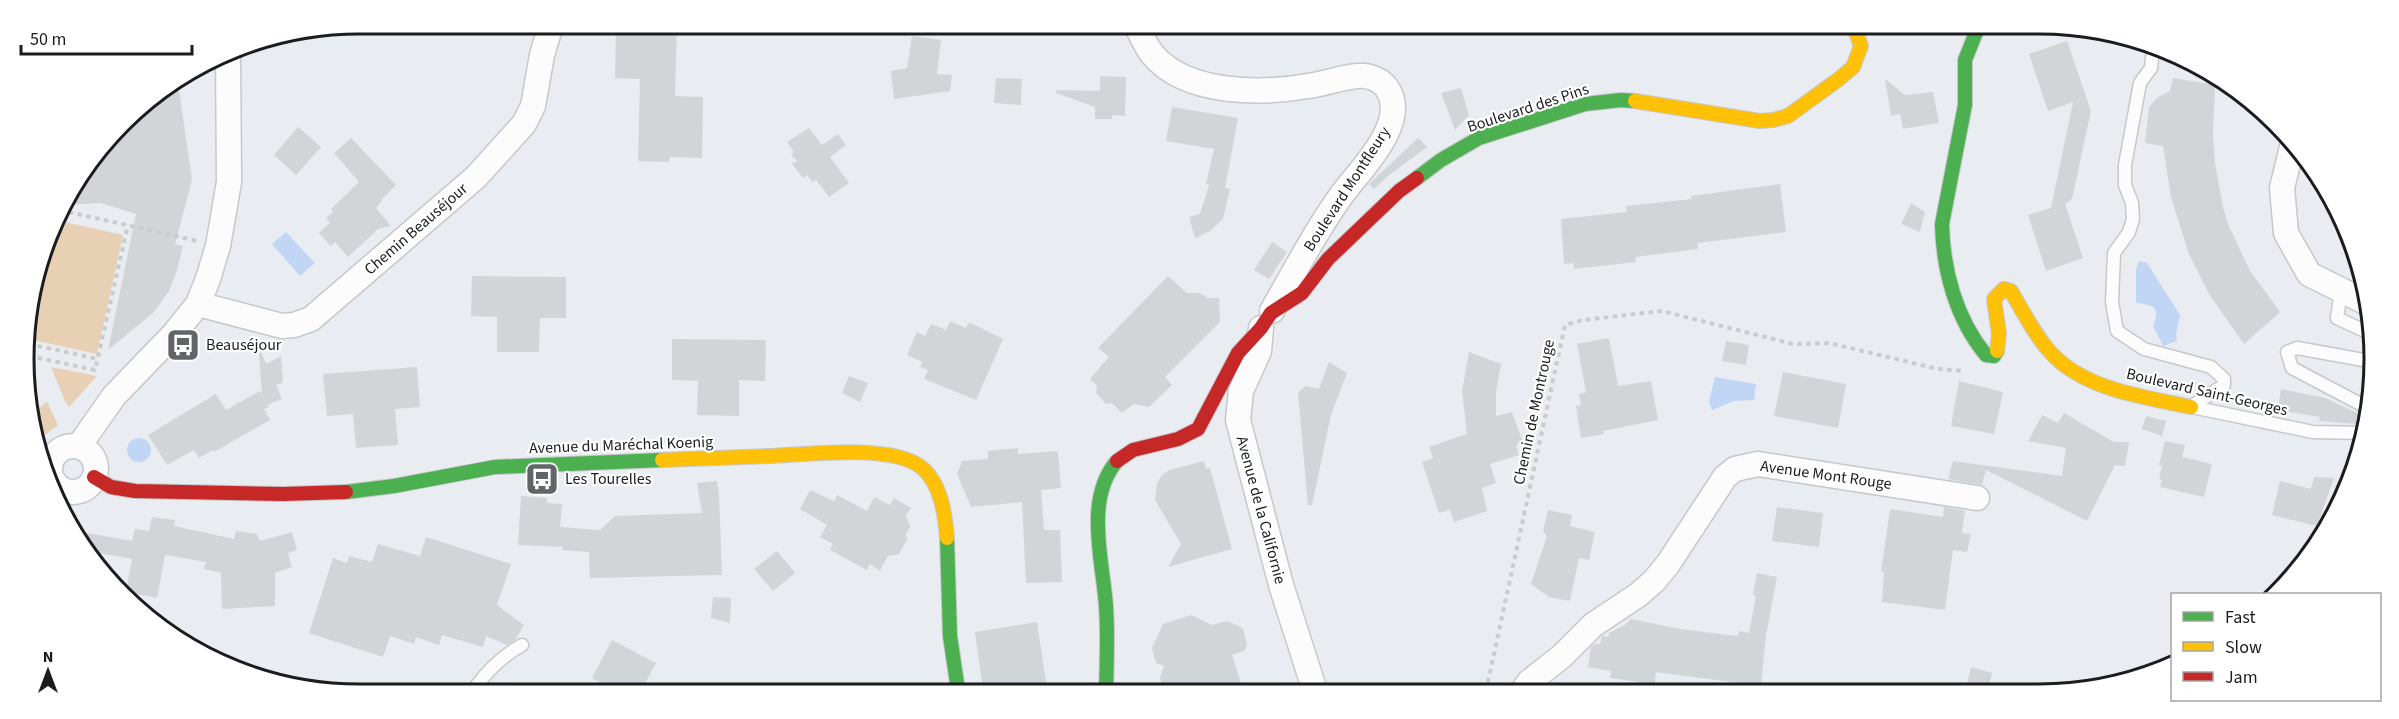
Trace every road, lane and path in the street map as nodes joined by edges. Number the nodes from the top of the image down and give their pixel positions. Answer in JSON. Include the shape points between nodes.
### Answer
{"nodes":[{"id":1,"x":548,"y":34,"type":"edge"},
{"id":2,"x":1141,"y":34,"type":"edge"},
{"id":3,"x":1857,"y":34,"type":"edge"},
{"id":4,"x":1974,"y":34,"type":"edge"},
{"id":5,"x":2152,"y":55,"type":"edge"},
{"id":6,"x":228,"y":62,"type":"edge"},
{"id":7,"x":2291,"y":154,"type":"edge"},
{"id":8,"x":70,"y":212,"type":"edge"},
{"id":9,"x":128,"y":225,"type":"junction"},
{"id":10,"x":186,"y":238,"type":"dead end"},
{"id":11,"x":2341,"y":291,"type":"junction"},
{"id":12,"x":2359,"y":299,"type":"edge"},
{"id":13,"x":198,"y":304,"type":"junction"},
{"id":14,"x":1266,"y":320,"type":"junction"},
{"id":15,"x":2363,"y":330,"type":"edge"},
{"id":16,"x":35,"y":345,"type":"edge"},
{"id":17,"x":1986,"y":355,"type":"junction"},
{"id":18,"x":34,"y":357,"type":"edge"},
{"id":19,"x":98,"y":359,"type":"junction"},
{"id":20,"x":2364,"y":360,"type":"edge"},
{"id":21,"x":2362,"y":405,"type":"edge"},
{"id":22,"x":2192,"y":407,"type":"junction"},
{"id":23,"x":2356,"y":433,"type":"edge"},
{"id":24,"x":79,"y":447,"type":"junction"},
{"id":25,"x":52,"y":464,"type":"edge"},
{"id":26,"x":94,"y":477,"type":"junction"},
{"id":27,"x":61,"y":489,"type":"edge"},
{"id":28,"x":1977,"y":498,"type":"dead end"},
{"id":29,"x":522,"y":645,"type":"dead end"},
{"id":30,"x":478,"y":684,"type":"edge"},
{"id":31,"x":956,"y":684,"type":"edge"},
{"id":32,"x":1106,"y":684,"type":"edge"},
{"id":33,"x":1313,"y":684,"type":"edge"},
{"id":34,"x":1488,"y":684,"type":"edge"},
{"id":35,"x":1527,"y":684,"type":"edge"}],
"edges":[{"from":1,"to":13,"type":"street","name":"Chemin Beauséjour","via":[[533,106],[524,124],[476,177],[311,319],[282,326]]},
{"from":2,"to":14,"type":"street","name":"Boulevard Montfleury","via":[[1154,56],[1175,72],[1198,82],[1267,92],[1369,76],[1389,91],[1393,104],[1389,129],[1328,214]]},
{"from":3,"to":14,"type":"street","name":"Boulevard des Pins","via":[[1862,46],[1853,67],[1788,116],[1760,121],[1640,102],[1604,101],[1479,138],[1400,191],[1328,259],[1302,293]]},
{"from":4,"to":17,"type":"street","via":[[1964,55],[1965,104],[1941,242],[1950,284],[1976,345]]},
{"from":5,"to":22,"type":"lane","via":[[2151,68],[2140,83],[2125,165],[2133,219],[2114,253],[2112,302],[2116,331],[2144,349],[2211,366],[2224,379],[2224,386]]},
{"from":6,"to":13,"type":"street","via":[[229,182],[218,246]]},
{"from":7,"to":11,"type":"street","via":[[2283,188],[2286,233],[2309,274]]},
{"from":8,"to":9,"type":"path"},
{"from":9,"to":10,"type":"path"},
{"from":9,"to":19,"type":"path"},
{"from":11,"to":12,"type":"street"},
{"from":11,"to":15,"type":"lane","via":[[2337,318]]},
{"from":13,"to":24,"type":"street","via":[[114,396]]},
{"from":14,"to":32,"type":"street","via":[[1238,353],[1198,429],[1189,436],[1127,453],[1108,474],[1098,520],[1106,606]]},
{"from":14,"to":33,"type":"street","name":"Avenue de la Californie","via":[[1241,391],[1238,420],[1281,585]]},
{"from":16,"to":19,"type":"path"},
{"from":17,"to":22,"type":"street","name":"Boulevard Saint-Georges","via":[[1994,356],[1999,349],[1994,299],[2004,289],[2011,291],[2052,354],[2079,374],[2132,394]]},
{"from":17,"to":34,"type":"path","name":"Chemin de Montrouge","via":[[1981,373],[1938,369],[1829,343],[1793,344],[1763,338],[1662,311],[1565,325]]},
{"from":18,"to":19,"type":"path","via":[[95,370]]},
{"from":20,"to":21,"type":"lane","via":[[2297,348],[2287,352],[2292,368]]},
{"from":22,"to":23,"type":"lane","name":"Boulevard Saint-Georges","via":[[2313,432]]},
{"from":24,"to":25,"type":"street","via":[[64,447]]},
{"from":24,"to":26,"type":"street","via":[[92,455]]},
{"from":26,"to":27,"type":"street","via":[[77,492]]},
{"from":26,"to":31,"type":"street","name":"Avenue du Maréchal Koenig","via":[[111,487],[135,491],[332,493],[387,488],[495,467],[847,453],[894,457],[928,473],[937,488],[948,537],[948,604]]},
{"from":28,"to":35,"type":"street","name":"Avenue Mont Rouge","via":[[1758,464],[1735,469],[1725,477],[1654,581],[1593,625]]},
{"from":29,"to":30,"type":"lane"}]}
